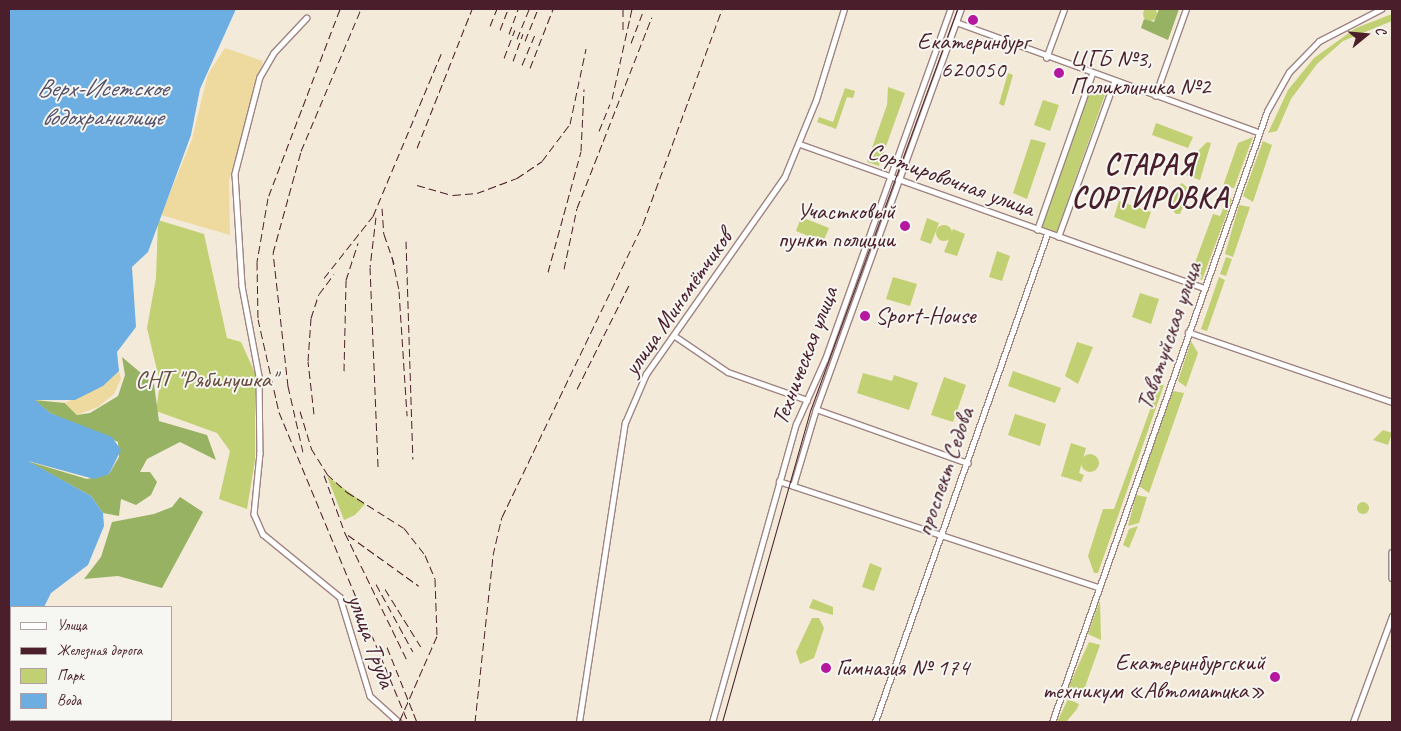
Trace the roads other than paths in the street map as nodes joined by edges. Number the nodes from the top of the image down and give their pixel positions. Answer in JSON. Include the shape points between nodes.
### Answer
{"nodes":[{"id":1,"x":844,"y":9,"type":"edge"},
{"id":2,"x":950,"y":9,"type":"edge"},
{"id":3,"x":961,"y":9,"type":"edge"},
{"id":4,"x":1064,"y":9,"type":"edge"},
{"id":5,"x":1186,"y":9,"type":"edge"},
{"id":6,"x":1381,"y":9,"type":"edge"},
{"id":7,"x":307,"y":18,"type":"dead end"},
{"id":8,"x":956,"y":22,"type":"junction"},
{"id":9,"x":1046,"y":58,"type":"junction"},
{"id":10,"x":1092,"y":74,"type":"junction"},
{"id":11,"x":1114,"y":82,"type":"junction"},
{"id":12,"x":1155,"y":96,"type":"junction"},
{"id":13,"x":1259,"y":132,"type":"junction"},
{"id":14,"x":800,"y":144,"type":"junction"},
{"id":15,"x":890,"y":176,"type":"junction"},
{"id":16,"x":899,"y":179,"type":"junction"},
{"id":17,"x":1037,"y":230,"type":"junction"},
{"id":18,"x":1047,"y":234,"type":"junction"},
{"id":19,"x":1058,"y":237,"type":"junction"},
{"id":20,"x":1204,"y":288,"type":"junction"},
{"id":21,"x":1188,"y":332,"type":"junction"},
{"id":22,"x":675,"y":336,"type":"junction"},
{"id":23,"x":807,"y":400,"type":"junction"},
{"id":24,"x":1392,"y":402,"type":"edge"},
{"id":25,"x":816,"y":409,"type":"junction"},
{"id":26,"x":968,"y":463,"type":"junction"},
{"id":27,"x":779,"y":481,"type":"junction"},
{"id":28,"x":793,"y":486,"type":"junction"},
{"id":29,"x":943,"y":535,"type":"junction"},
{"id":30,"x":1392,"y":552,"type":"edge"},
{"id":31,"x":1392,"y":578,"type":"edge"},
{"id":32,"x":1098,"y":587,"type":"junction"},
{"id":33,"x":1392,"y":616,"type":"edge"},
{"id":34,"x":399,"y":722,"type":"edge"},
{"id":35,"x":579,"y":722,"type":"edge"},
{"id":36,"x":712,"y":722,"type":"edge"},
{"id":37,"x":875,"y":722,"type":"edge"},
{"id":38,"x":1052,"y":722,"type":"edge"},
{"id":39,"x":1353,"y":722,"type":"edge"}],
"edges":[{"from":1,"to":14,"type":"street","name":"улица Миномётчиков"},
{"from":2,"to":15,"type":"main road","name":"Техническая улица"},
{"from":3,"to":8,"type":"street"},
{"from":4,"to":9,"type":"street"},
{"from":5,"to":12,"type":"street"},
{"from":6,"to":13,"type":"main road","name":"Таватуйская улица","via":[[1336,29],[1303,56],[1276,93]]},
{"from":7,"to":34,"type":"street","name":"улица Труда","via":[[274,53],[260,77],[235,174],[242,286],[259,376],[260,453],[254,507],[263,534],[340,597],[370,696]]},
{"from":8,"to":9,"type":"street"},
{"from":8,"to":16,"type":"street"},
{"from":9,"to":10,"type":"street"},
{"from":10,"to":11,"type":"street"},
{"from":10,"to":17,"type":"street"},
{"from":11,"to":12,"type":"street"},
{"from":11,"to":19,"type":"street"},
{"from":12,"to":13,"type":"street"},
{"from":13,"to":20,"type":"main road","name":"Таватуйская улица"},
{"from":14,"to":15,"type":"street","name":"Сортировочная улица"},
{"from":14,"to":22,"type":"street","name":"улица Миномётчиков","via":[[771,202]]},
{"from":15,"to":16,"type":"street","name":"Сортировочная улица"},
{"from":15,"to":23,"type":"main road","name":"Техническая улица"},
{"from":16,"to":17,"type":"street","name":"Сортировочная улица"},
{"from":16,"to":25,"type":"street"},
{"from":17,"to":18,"type":"street","name":"Сортировочная улица"},
{"from":18,"to":19,"type":"street","name":"Сортировочная улица"},
{"from":18,"to":26,"type":"street","name":"проспект Седова"},
{"from":19,"to":20,"type":"street","name":"Сортировочная улица"},
{"from":20,"to":21,"type":"main road","name":"Таватуйская улица"},
{"from":21,"to":24,"type":"street"},
{"from":21,"to":32,"type":"main road","name":"Таватуйская улица"},
{"from":22,"to":23,"type":"street","via":[[728,372]]},
{"from":22,"to":35,"type":"street","name":"улица Миномётчиков","via":[[646,374],[625,423]]},
{"from":23,"to":27,"type":"main road","name":"Техническая улица"},
{"from":25,"to":26,"type":"street"},
{"from":25,"to":28,"type":"street"},
{"from":26,"to":29,"type":"street","name":"проспект Седова"},
{"from":27,"to":28,"type":"street"},
{"from":27,"to":36,"type":"main road","name":"Техническая улица"},
{"from":28,"to":29,"type":"street"},
{"from":29,"to":32,"type":"street"},
{"from":29,"to":37,"type":"street","name":"проспект Седова"},
{"from":30,"to":31,"type":"street"},
{"from":32,"to":38,"type":"main road","name":"Таватуйская улица"},
{"from":33,"to":39,"type":"street"}]}
